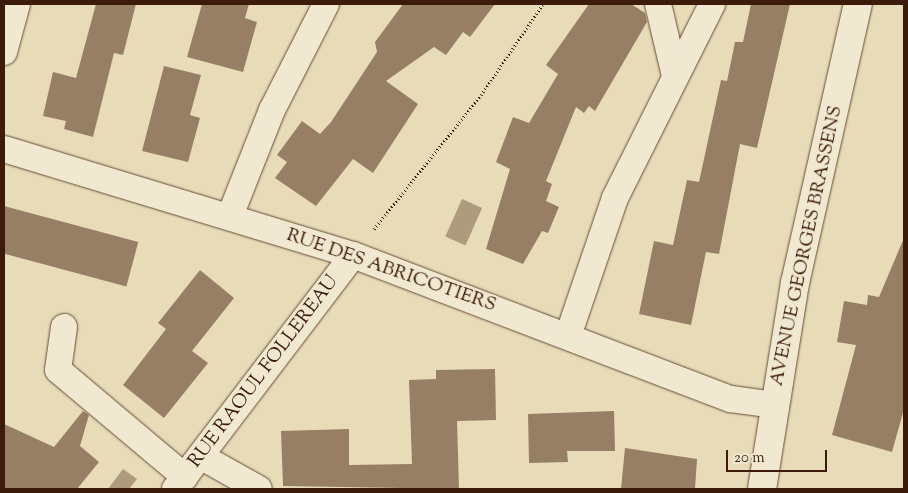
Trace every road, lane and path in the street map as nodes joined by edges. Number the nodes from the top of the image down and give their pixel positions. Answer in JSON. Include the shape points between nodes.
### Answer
{"nodes":[{"id":1,"x":17,"y":4,"type":"edge"},
{"id":2,"x":326,"y":4,"type":"edge"},
{"id":3,"x":543,"y":4,"type":"edge"},
{"id":4,"x":658,"y":4,"type":"edge"},
{"id":5,"x":712,"y":4,"type":"edge"},
{"id":6,"x":858,"y":4,"type":"edge"},
{"id":7,"x":4,"y":52,"type":"edge"},
{"id":8,"x":675,"y":76,"type":"junction"},
{"id":9,"x":4,"y":149,"type":"edge"},
{"id":10,"x":230,"y":216,"type":"junction"},
{"id":11,"x":353,"y":255,"type":"junction"},
{"id":12,"x":64,"y":327,"type":"dead end"},
{"id":13,"x":568,"y":336,"type":"junction"},
{"id":14,"x":774,"y":405,"type":"junction"},
{"id":15,"x":202,"y":457,"type":"junction"},
{"id":16,"x":180,"y":483,"type":"edge"},
{"id":17,"x":259,"y":489,"type":"edge"},
{"id":18,"x":762,"y":489,"type":"edge"}],
"edges":[{"from":1,"to":7,"type":"street"},
{"from":2,"to":10,"type":"street","via":[[272,110]]},
{"from":3,"to":11,"type":"path","via":[[481,95]]},
{"from":4,"to":8,"type":"street"},
{"from":5,"to":8,"type":"street"},
{"from":6,"to":14,"type":"street","name":"AVENUE GEORGES BRASSENS","via":[[799,264]]},
{"from":8,"to":13,"type":"street","via":[[615,198]]},
{"from":9,"to":10,"type":"street","name":"RUE DES ABRICOTIERS"},
{"from":10,"to":11,"type":"street","name":"RUE DES ABRICOTIERS"},
{"from":11,"to":13,"type":"street","name":"RUE DES ABRICOTIERS"},
{"from":11,"to":15,"type":"street","name":"RUE RAOUL FOLLEREAU"},
{"from":12,"to":16,"type":"street","via":[[58,370]]},
{"from":13,"to":14,"type":"street","name":"RUE DES ABRICOTIERS","via":[[731,400]]},
{"from":14,"to":18,"type":"street","name":"AVENUE GEORGES BRASSENS"},
{"from":15,"to":16,"type":"street","name":"RUE RAOUL FOLLEREAU"},
{"from":15,"to":17,"type":"street"}]}
